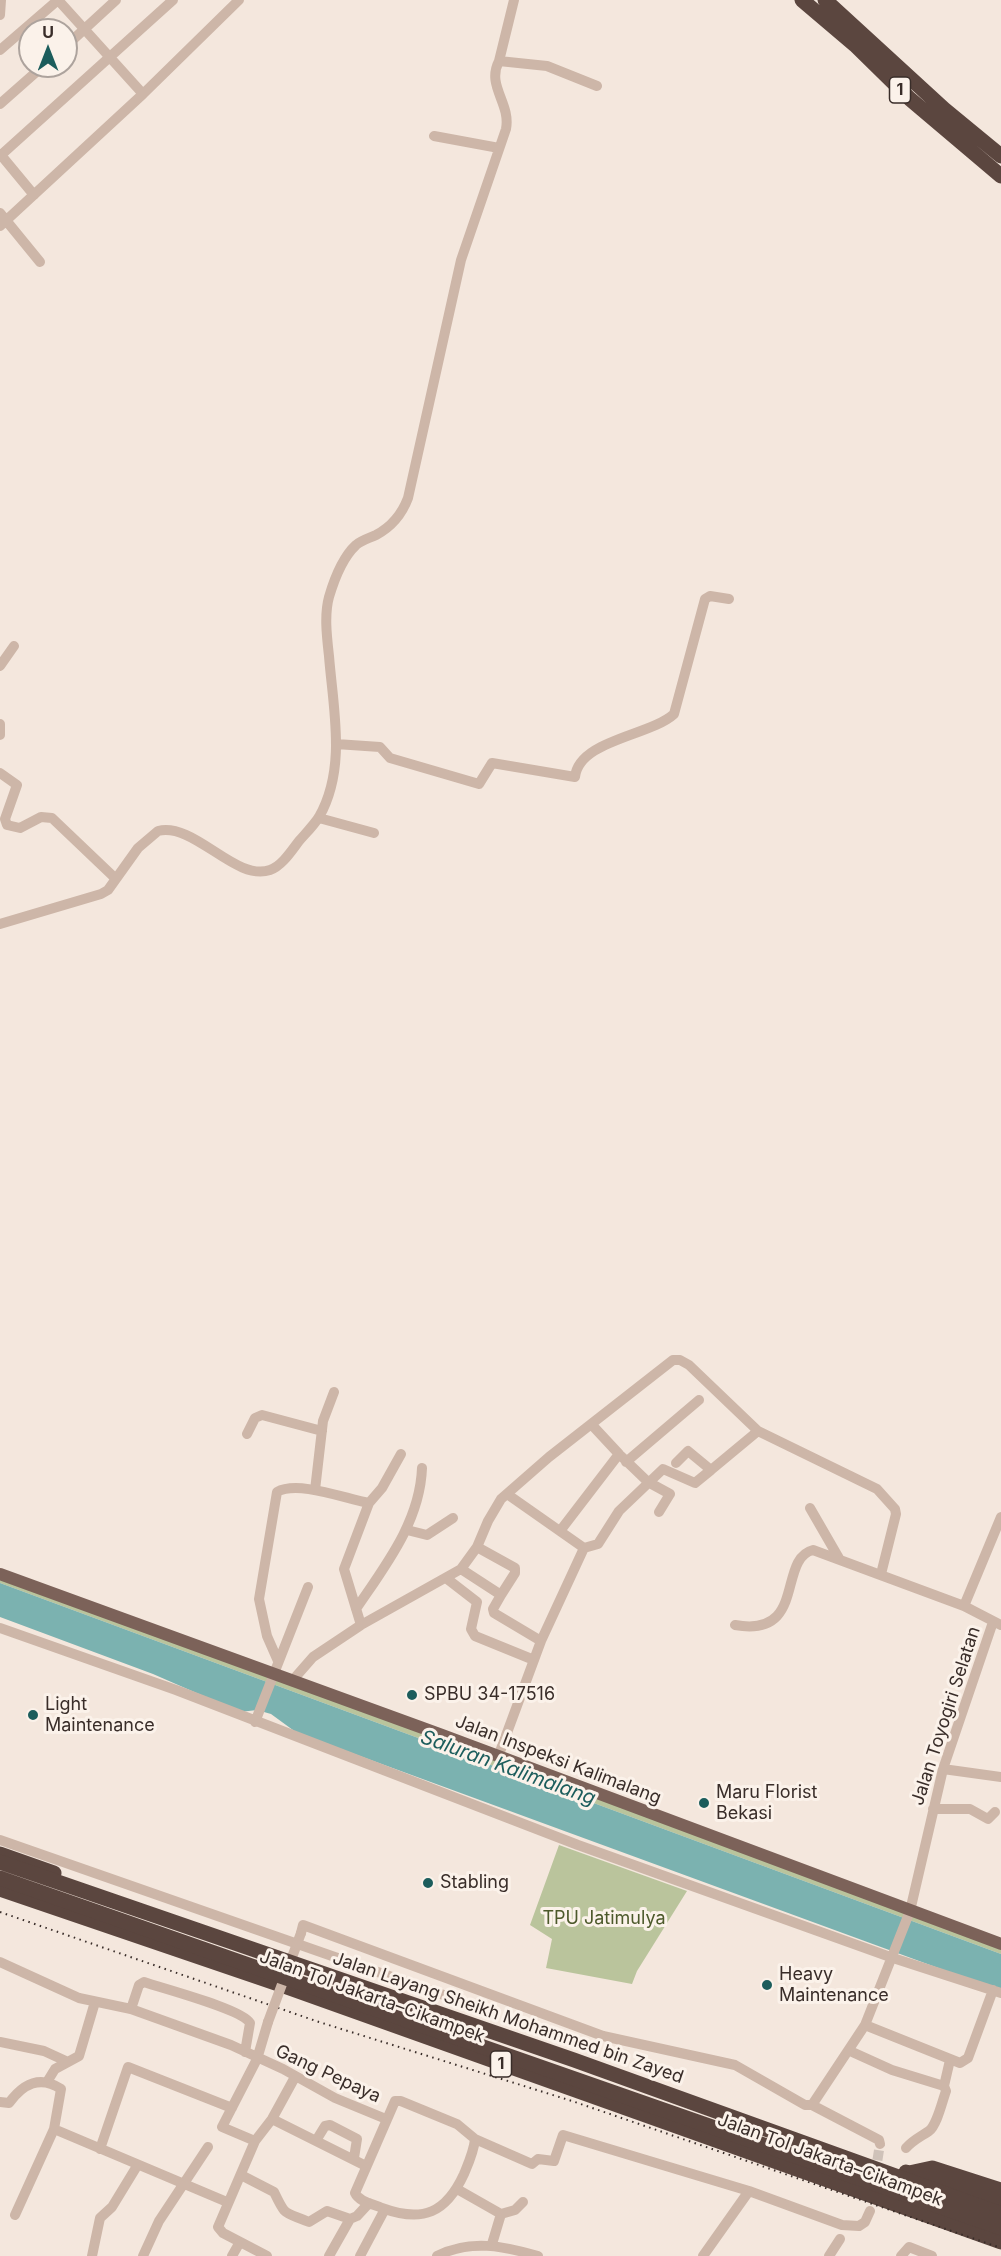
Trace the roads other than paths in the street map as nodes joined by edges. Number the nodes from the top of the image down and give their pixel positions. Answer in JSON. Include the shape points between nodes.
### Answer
{"nodes":[{"id":1,"x":1,"y":0,"type":"edge"},
{"id":2,"x":116,"y":0,"type":"edge"},
{"id":3,"x":173,"y":0,"type":"edge"},
{"id":4,"x":239,"y":0,"type":"edge"},
{"id":5,"x":514,"y":0,"type":"edge"},
{"id":6,"x":802,"y":0,"type":"edge"},
{"id":7,"x":825,"y":0,"type":"edge"},
{"id":8,"x":0,"y":15,"type":"edge"},
{"id":9,"x":86,"y":28,"type":"junction"},
{"id":10,"x":78,"y":35,"type":"edge"},
{"id":11,"x":0,"y":50,"type":"edge"},
{"id":12,"x":111,"y":57,"type":"junction"},
{"id":13,"x":499,"y":61,"type":"junction"},
{"id":14,"x":29,"y":78,"type":"edge"},
{"id":15,"x":597,"y":86,"type":"dead end"},
{"id":16,"x":143,"y":94,"type":"junction"},
{"id":17,"x":0,"y":104,"type":"edge"},
{"id":18,"x":434,"y":136,"type":"dead end"},
{"id":19,"x":499,"y":148,"type":"junction"},
{"id":20,"x":0,"y":154,"type":"edge"},
{"id":21,"x":1001,"y":156,"type":"edge"},
{"id":22,"x":1001,"y":176,"type":"edge"},
{"id":23,"x":34,"y":195,"type":"junction"},
{"id":24,"x":2,"y":220,"type":"edge"},
{"id":25,"x":40,"y":262,"type":"dead end"},
{"id":26,"x":729,"y":599,"type":"dead end"},
{"id":27,"x":15,"y":646,"type":"dead end"},
{"id":28,"x":0,"y":666,"type":"edge"},
{"id":29,"x":0,"y":724,"type":"edge"},
{"id":30,"x":0,"y":735,"type":"edge"},
{"id":31,"x":336,"y":744,"type":"junction"},
{"id":32,"x":0,"y":773,"type":"edge"},
{"id":33,"x":319,"y":818,"type":"junction"},
{"id":34,"x":374,"y":833,"type":"dead end"},
{"id":35,"x":116,"y":879,"type":"junction"},
{"id":36,"x":0,"y":924,"type":"edge"},
{"id":37,"x":334,"y":1392,"type":"dead end"},
{"id":38,"x":699,"y":1400,"type":"dead end"},
{"id":39,"x":592,"y":1425,"type":"junction"},
{"id":40,"x":322,"y":1431,"type":"junction"},
{"id":41,"x":758,"y":1431,"type":"junction"},
{"id":42,"x":247,"y":1434,"type":"dead end"},
{"id":43,"x":401,"y":1454,"type":"dead end"},
{"id":44,"x":623,"y":1458,"type":"junction"},
{"id":45,"x":676,"y":1463,"type":"dead end"},
{"id":46,"x":422,"y":1468,"type":"dead end"},
{"id":47,"x":711,"y":1470,"type":"junction"},
{"id":48,"x":648,"y":1482,"type":"junction"},
{"id":49,"x":315,"y":1490,"type":"junction"},
{"id":50,"x":507,"y":1494,"type":"junction"},
{"id":51,"x":369,"y":1503,"type":"junction"},
{"id":52,"x":810,"y":1508,"type":"dead end"},
{"id":53,"x":659,"y":1512,"type":"dead end"},
{"id":54,"x":1001,"y":1517,"type":"edge"},
{"id":55,"x":453,"y":1518,"type":"dead end"},
{"id":56,"x":407,"y":1530,"type":"junction"},
{"id":57,"x":560,"y":1531,"type":"junction"},
{"id":58,"x":477,"y":1547,"type":"junction"},
{"id":59,"x":584,"y":1548,"type":"junction"},
{"id":60,"x":840,"y":1560,"type":"junction"},
{"id":61,"x":461,"y":1569,"type":"junction"},
{"id":62,"x":0,"y":1574,"type":"edge"},
{"id":63,"x":881,"y":1574,"type":"junction"},
{"id":64,"x":446,"y":1578,"type":"junction"},
{"id":65,"x":308,"y":1587,"type":"dead end"},
{"id":66,"x":501,"y":1595,"type":"junction"},
{"id":67,"x":964,"y":1606,"type":"junction"},
{"id":68,"x":356,"y":1609,"type":"junction"},
{"id":69,"x":997,"y":1624,"type":"edge"},
{"id":70,"x":361,"y":1625,"type":"junction"},
{"id":71,"x":735,"y":1625,"type":"dead end"},
{"id":72,"x":0,"y":1628,"type":"edge"},
{"id":73,"x":541,"y":1641,"type":"junction"},
{"id":74,"x":534,"y":1660,"type":"junction"},
{"id":75,"x":278,"y":1661,"type":"junction"},
{"id":76,"x":271,"y":1677,"type":"junction"},
{"id":77,"x":292,"y":1681,"type":"junction"},
{"id":78,"x":256,"y":1719,"type":"junction"},
{"id":79,"x":498,"y":1757,"type":"junction"},
{"id":80,"x":943,"y":1769,"type":"junction"},
{"id":81,"x":1001,"y":1777,"type":"edge"},
{"id":82,"x":933,"y":1809,"type":"junction"},
{"id":83,"x":995,"y":1812,"type":"dead end"},
{"id":84,"x":0,"y":1840,"type":"edge"},
{"id":85,"x":0,"y":1854,"type":"edge"},
{"id":86,"x":0,"y":1862,"type":"edge"},
{"id":87,"x":0,"y":1878,"type":"edge"},
{"id":88,"x":0,"y":1889,"type":"edge"},
{"id":89,"x":910,"y":1913,"type":"junction"},
{"id":90,"x":1001,"y":1944,"type":"edge"},
{"id":91,"x":893,"y":1958,"type":"junction"},
{"id":92,"x":0,"y":1962,"type":"edge"},
{"id":93,"x":997,"y":1992,"type":"edge"},
{"id":94,"x":95,"y":2002,"type":"junction"},
{"id":95,"x":131,"y":2009,"type":"junction"},
{"id":96,"x":495,"y":2013,"type":"dead end"},
{"id":97,"x":865,"y":2025,"type":"junction"},
{"id":98,"x":0,"y":2042,"type":"edge"},
{"id":99,"x":850,"y":2051,"type":"junction"},
{"id":100,"x":245,"y":2052,"type":"junction"},
{"id":101,"x":256,"y":2059,"type":"junction"},
{"id":102,"x":950,"y":2060,"type":"junction"},
{"id":103,"x":68,"y":2062,"type":"junction"},
{"id":104,"x":295,"y":2077,"type":"junction"},
{"id":105,"x":47,"y":2082,"type":"junction"},
{"id":106,"x":944,"y":2086,"type":"junction"},
{"id":107,"x":0,"y":2102,"type":"edge"},
{"id":108,"x":812,"y":2105,"type":"junction"},
{"id":109,"x":232,"y":2108,"type":"junction"},
{"id":110,"x":272,"y":2119,"type":"junction"},
{"id":111,"x":386,"y":2119,"type":"junction"},
{"id":112,"x":54,"y":2129,"type":"junction"},
{"id":113,"x":317,"y":2139,"type":"junction"},
{"id":114,"x":475,"y":2139,"type":"junction"},
{"id":115,"x":255,"y":2140,"type":"junction"},
{"id":116,"x":880,"y":2144,"type":"dead end"},
{"id":117,"x":208,"y":2147,"type":"dead end"},
{"id":118,"x":906,"y":2148,"type":"dead end"},
{"id":119,"x":100,"y":2149,"type":"junction"},
{"id":120,"x":354,"y":2158,"type":"junction"},
{"id":121,"x":137,"y":2166,"type":"junction"},
{"id":122,"x":366,"y":2166,"type":"junction"},
{"id":123,"x":909,"y":2173,"type":"junction"},
{"id":124,"x":241,"y":2175,"type":"junction"},
{"id":125,"x":182,"y":2184,"type":"junction"},
{"id":126,"x":457,"y":2189,"type":"junction"},
{"id":127,"x":1001,"y":2190,"type":"edge"},
{"id":128,"x":749,"y":2191,"type":"junction"},
{"id":129,"x":227,"y":2202,"type":"junction"},
{"id":130,"x":523,"y":2202,"type":"dead end"},
{"id":131,"x":369,"y":2203,"type":"junction"},
{"id":132,"x":1001,"y":2205,"type":"edge"},
{"id":133,"x":385,"y":2209,"type":"junction"},
{"id":134,"x":870,"y":2211,"type":"dead end"},
{"id":135,"x":501,"y":2214,"type":"junction"},
{"id":136,"x":1001,"y":2214,"type":"edge"},
{"id":137,"x":15,"y":2215,"type":"dead end"},
{"id":138,"x":350,"y":2219,"type":"junction"},
{"id":139,"x":1001,"y":2228,"type":"edge"},
{"id":140,"x":840,"y":2239,"type":"dead end"},
{"id":141,"x":240,"y":2242,"type":"junction"},
{"id":142,"x":1001,"y":2242,"type":"edge"},
{"id":143,"x":492,"y":2244,"type":"junction"},
{"id":144,"x":913,"y":2253,"type":"edge"},
{"id":145,"x":92,"y":2256,"type":"edge"},
{"id":146,"x":143,"y":2256,"type":"edge"},
{"id":147,"x":232,"y":2256,"type":"edge"},
{"id":148,"x":267,"y":2256,"type":"edge"},
{"id":149,"x":329,"y":2256,"type":"edge"},
{"id":150,"x":360,"y":2256,"type":"edge"},
{"id":151,"x":437,"y":2256,"type":"edge"},
{"id":152,"x":538,"y":2256,"type":"edge"},
{"id":153,"x":703,"y":2256,"type":"edge"},
{"id":154,"x":829,"y":2256,"type":"edge"},
{"id":155,"x":901,"y":2256,"type":"edge"},
{"id":156,"x":932,"y":2256,"type":"edge"}],
"edges":[{"from":1,"to":8,"type":"street"},
{"from":2,"to":9,"type":"street"},
{"from":3,"to":12,"type":"street"},
{"from":4,"to":16,"type":"street"},
{"from":5,"to":13,"type":"street"},
{"from":6,"to":22,"type":"highway","number":"1"},
{"from":7,"to":21,"type":"highway","number":"1"},
{"from":9,"to":10,"type":"street"},
{"from":9,"to":11,"type":"street","via":[[58,0]]},
{"from":9,"to":12,"type":"street"},
{"from":12,"to":16,"type":"street"},
{"from":12,"to":20,"type":"street"},
{"from":13,"to":15,"type":"street","via":[[548,66]]},
{"from":13,"to":19,"type":"street","via":[[494,70],[497,89],[508,113]]},
{"from":14,"to":17,"type":"street"},
{"from":16,"to":23,"type":"street"},
{"from":18,"to":19,"type":"street"},
{"from":19,"to":31,"type":"street","via":[[461,260],[408,498],[401,514],[390,525],[351,551],[329,596],[327,639]]},
{"from":20,"to":23,"type":"street"},
{"from":23,"to":24,"type":"street"},
{"from":24,"to":25,"type":"street"},
{"from":26,"to":31,"type":"street","via":[[705,599],[674,714],[659,725],[586,756],[575,777],[492,763],[479,784],[390,758],[380,747]]},
{"from":27,"to":28,"type":"street"},
{"from":29,"to":30,"type":"street"},
{"from":31,"to":33,"type":"street","via":[[333,775]]},
{"from":32,"to":35,"type":"street","via":[[17,785],[5,819],[7,825],[20,828],[42,817],[52,818]]},
{"from":33,"to":34,"type":"street"},
{"from":33,"to":35,"type":"street","via":[[271,870],[242,866],[191,837],[167,830],[158,831],[138,848]]},
{"from":35,"to":36,"type":"street","via":[[101,894]]},
{"from":37,"to":40,"type":"street"},
{"from":38,"to":44,"type":"street"},
{"from":39,"to":41,"type":"street","via":[[664,1366],[680,1360]]},
{"from":39,"to":44,"type":"street"},
{"from":39,"to":50,"type":"street"},
{"from":40,"to":42,"type":"street","via":[[262,1415],[255,1418]]},
{"from":40,"to":49,"type":"street"},
{"from":41,"to":47,"type":"street"},
{"from":41,"to":63,"type":"street","via":[[877,1489],[895,1509]]},
{"from":43,"to":51,"type":"street"},
{"from":44,"to":48,"type":"street"},
{"from":44,"to":57,"type":"street"},
{"from":45,"to":47,"type":"street","via":[[688,1451]]},
{"from":46,"to":56,"type":"street","via":[[419,1497]]},
{"from":47,"to":48,"type":"street","via":[[694,1483],[665,1468]]},
{"from":48,"to":53,"type":"street","via":[[670,1494]]},
{"from":48,"to":59,"type":"street","via":[[619,1511],[598,1544]]},
{"from":49,"to":51,"type":"street"},
{"from":49,"to":75,"type":"street","via":[[282,1489],[275,1496],[259,1599],[267,1636]]},
{"from":50,"to":57,"type":"street"},
{"from":50,"to":58,"type":"street","via":[[488,1521]]},
{"from":51,"to":68,"type":"street","via":[[344,1569]]},
{"from":52,"to":60,"type":"street"},
{"from":54,"to":67,"type":"street"},
{"from":55,"to":56,"type":"street","via":[[427,1535]]},
{"from":56,"to":68,"type":"street"},
{"from":57,"to":59,"type":"street"},
{"from":58,"to":61,"type":"street"},
{"from":58,"to":66,"type":"street","via":[[516,1570]]},
{"from":59,"to":73,"type":"street"},
{"from":60,"to":63,"type":"street","name":"Jalan Toyogiri Selatan"},
{"from":60,"to":71,"type":"street","name":"Jalan Toyogiri Selatan","via":[[806,1551],[780,1612],[770,1624],[753,1629]]},
{"from":61,"to":64,"type":"street"},
{"from":61,"to":66,"type":"street"},
{"from":62,"to":76,"type":"main road","name":"Jalan Inspeksi Kalimalang"},
{"from":63,"to":67,"type":"street","name":"Jalan Toyogiri Selatan"},
{"from":64,"to":70,"type":"street"},
{"from":64,"to":74,"type":"street","via":[[475,1599],[477,1608],[471,1629],[475,1636]]},
{"from":65,"to":75,"type":"street"},
{"from":66,"to":73,"type":"street","via":[[493,1611]]},
{"from":67,"to":69,"type":"street","name":"Jalan Toyogiri Selatan"},
{"from":68,"to":70,"type":"street"},
{"from":69,"to":80,"type":"street","name":"Jalan Toyogiri Selatan"},
{"from":70,"to":77,"type":"street","via":[[313,1657]]},
{"from":72,"to":78,"type":"street"},
{"from":73,"to":74,"type":"street"},
{"from":74,"to":79,"type":"street"},
{"from":75,"to":76,"type":"street"},
{"from":76,"to":77,"type":"main road","name":"Jalan Inspeksi Kalimalang"},
{"from":76,"to":78,"type":"street"},
{"from":77,"to":79,"type":"main road","name":"Jalan Inspeksi Kalimalang"},
{"from":78,"to":91,"type":"street","via":[[578,1845]]},
{"from":79,"to":89,"type":"main road","name":"Jalan Inspeksi Kalimalang"},
{"from":80,"to":81,"type":"street"},
{"from":80,"to":82,"type":"street","name":"Jalan Toyogiri Selatan"},
{"from":82,"to":83,"type":"street","via":[[970,1809],[988,1819]]},
{"from":82,"to":89,"type":"street","name":"Jalan Toyogiri Selatan"},
{"from":84,"to":96,"type":"street"},
{"from":85,"to":123,"type":"highway","name":"Jalan Tol Jakarta–Cikampek","number":"1"},
{"from":86,"to":136,"type":"highway","name":"Jalan Layang Sheikh Mohammed bin Zayed","number":"1","bridge":true,"via":[[574,2060]]},
{"from":87,"to":139,"type":"highway","name":"Jalan Layang Sheikh Mohammed bin Zayed","number":"1","bridge":true},
{"from":88,"to":142,"type":"highway","name":"Jalan Tol Jakarta–Cikampek","number":"1"},
{"from":89,"to":90,"type":"main road","name":"Jalan Inspeksi Kalimalang"},
{"from":89,"to":91,"type":"street","name":"Jalan Toyogiri Selatan"},
{"from":91,"to":93,"type":"street"},
{"from":91,"to":97,"type":"street","name":"Jalan Toyogiri Selatan"},
{"from":92,"to":94,"type":"street","name":"Gang Pepaya"},
{"from":93,"to":102,"type":"street","via":[[968,2058],[960,2063]]},
{"from":94,"to":95,"type":"street","name":"Gang Pepaya"},
{"from":94,"to":103,"type":"street","via":[[79,2056]]},
{"from":95,"to":100,"type":"street","name":"Gang Pepaya"},
{"from":95,"to":100,"type":"street","via":[[144,1982],[228,2008],[250,2023]]},
{"from":97,"to":99,"type":"street","name":"Jalan Toyogiri Selatan"},
{"from":97,"to":102,"type":"street"},
{"from":98,"to":103,"type":"street","via":[[44,2051]]},
{"from":99,"to":106,"type":"street","via":[[892,2070]]},
{"from":99,"to":108,"type":"street","name":"Jalan Toyogiri Selatan"},
{"from":100,"to":101,"type":"street","name":"Gang Pepaya"},
{"from":101,"to":104,"type":"street","name":"Gang Pepaya"},
{"from":101,"to":108,"type":"street","bridge":true,"via":[[303,1925],[603,2036],[735,2065]]},
{"from":101,"to":109,"type":"street"},
{"from":102,"to":106,"type":"street"},
{"from":103,"to":105,"type":"street","via":[[55,2069]]},
{"from":104,"to":110,"type":"street"},
{"from":104,"to":111,"type":"street","name":"Gang Pepaya"},
{"from":105,"to":107,"type":"street","via":[[28,2084],[9,2103]]},
{"from":105,"to":112,"type":"street","via":[[61,2090]]},
{"from":106,"to":118,"type":"street","via":[[946,2091],[929,2131]]},
{"from":108,"to":116,"type":"street"},
{"from":109,"to":115,"type":"street","via":[[222,2128]]},
{"from":109,"to":119,"type":"street","via":[[128,2067]]},
{"from":110,"to":113,"type":"street"},
{"from":110,"to":115,"type":"street"},
{"from":111,"to":114,"type":"street","via":[[395,2101],[401,2101],[457,2124]]},
{"from":111,"to":122,"type":"street"},
{"from":112,"to":119,"type":"street"},
{"from":112,"to":137,"type":"street"},
{"from":113,"to":120,"type":"street"},
{"from":113,"to":120,"type":"street","via":[[330,2125],[357,2139]]},
{"from":114,"to":126,"type":"street"},
{"from":114,"to":128,"type":"street","via":[[532,2164],[538,2159],[554,2161],[564,2135]]},
{"from":115,"to":124,"type":"street"},
{"from":117,"to":125,"type":"street"},
{"from":119,"to":121,"type":"street"},
{"from":120,"to":122,"type":"street"},
{"from":121,"to":125,"type":"street"},
{"from":121,"to":145,"type":"street","via":[[112,2207],[100,2218]]},
{"from":122,"to":131,"type":"street","via":[[354,2193]]},
{"from":123,"to":127,"type":"highway","via":[[933,2168]]},
{"from":123,"to":132,"type":"highway","name":"Jalan Tol Jakarta–Cikampek","number":"1"},
{"from":124,"to":129,"type":"street"},
{"from":124,"to":138,"type":"street","via":[[274,2192],[285,2212],[309,2222],[327,2211]]},
{"from":125,"to":129,"type":"street"},
{"from":125,"to":146,"type":"street"},
{"from":126,"to":133,"type":"street","via":[[447,2203],[424,2214]]},
{"from":126,"to":135,"type":"street"},
{"from":128,"to":134,"type":"street","via":[[852,2227],[863,2224]]},
{"from":128,"to":153,"type":"street"},
{"from":129,"to":141,"type":"street","via":[[218,2228]]},
{"from":130,"to":135,"type":"street","via":[[515,2210]]},
{"from":131,"to":133,"type":"street"},
{"from":131,"to":138,"type":"street"},
{"from":133,"to":150,"type":"street"},
{"from":135,"to":143,"type":"street"},
{"from":138,"to":149,"type":"street"},
{"from":140,"to":154,"type":"street"},
{"from":141,"to":147,"type":"street"},
{"from":141,"to":148,"type":"street"},
{"from":143,"to":151,"type":"street","via":[[453,2249]]},
{"from":143,"to":152,"type":"street"},
{"from":144,"to":155,"type":"street","via":[[906,2248]]},
{"from":144,"to":156,"type":"street"}]}
